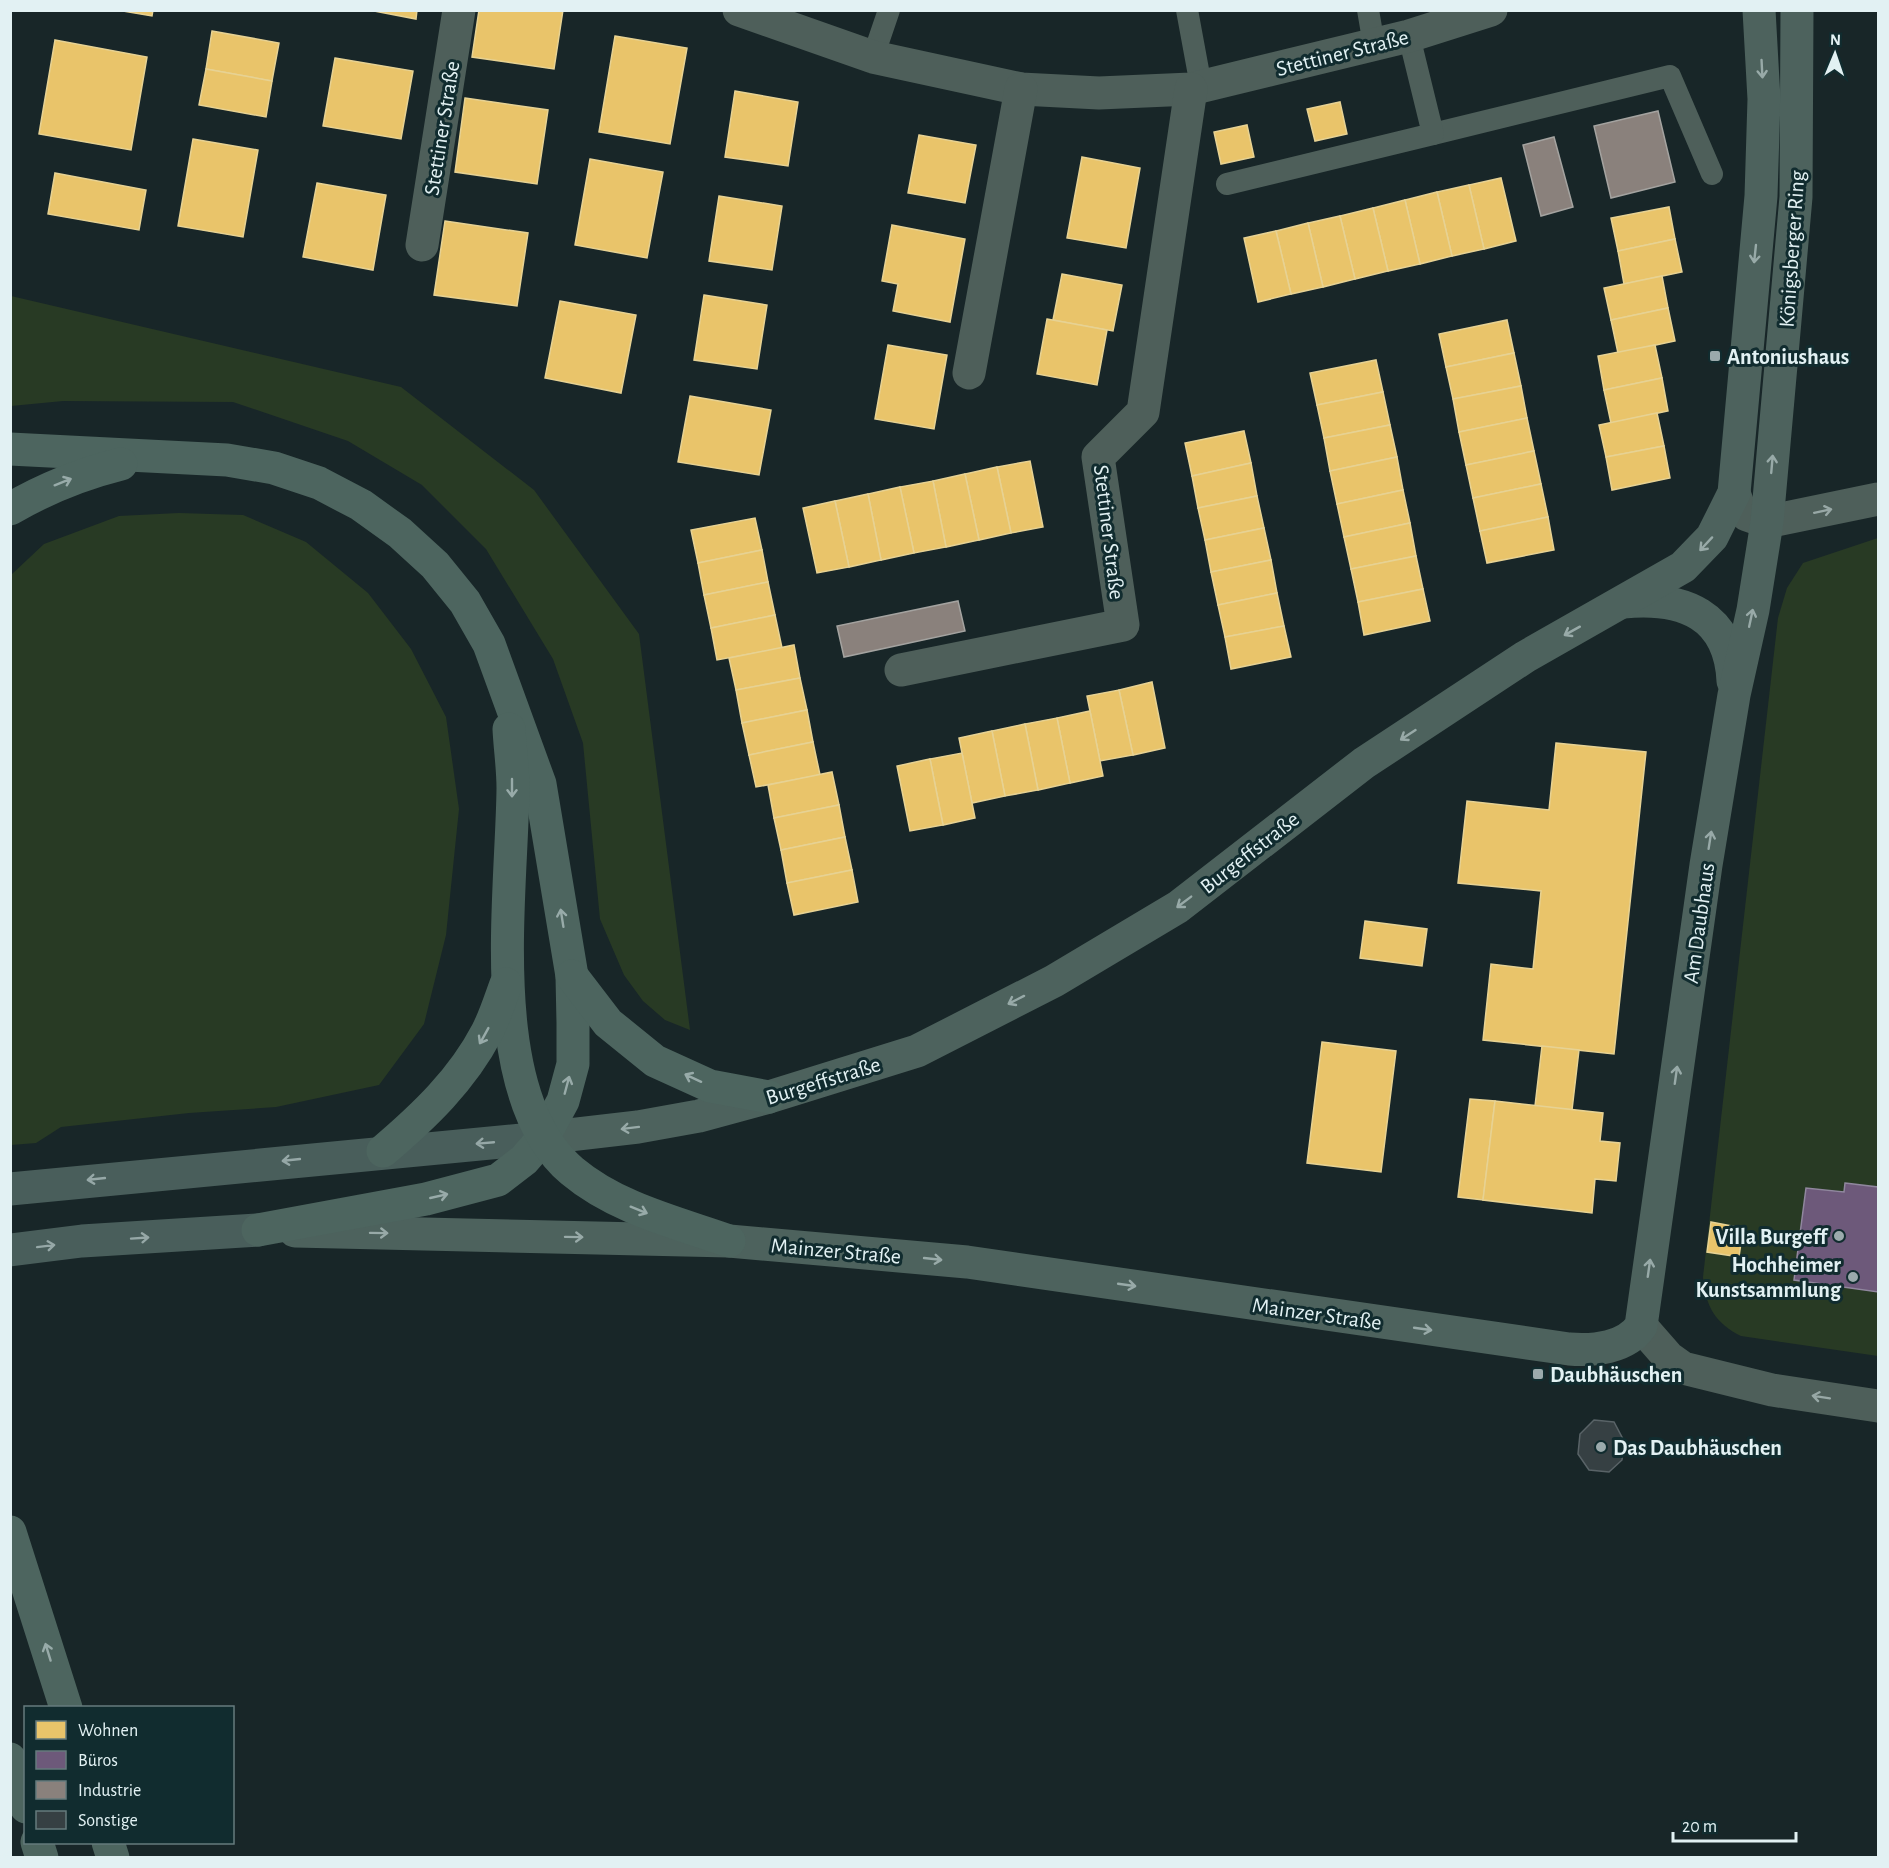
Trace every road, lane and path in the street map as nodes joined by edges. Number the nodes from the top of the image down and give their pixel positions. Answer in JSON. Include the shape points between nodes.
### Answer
{"nodes":[{"id":1,"x":459,"y":10,"type":"edge"},
{"id":2,"x":739,"y":10,"type":"edge"},
{"id":3,"x":889,"y":10,"type":"edge"},
{"id":4,"x":1187,"y":10,"type":"edge"},
{"id":5,"x":1368,"y":10,"type":"edge"},
{"id":6,"x":1491,"y":10,"type":"edge"},
{"id":7,"x":1759,"y":10,"type":"edge"},
{"id":8,"x":1797,"y":10,"type":"edge"},
{"id":9,"x":1409,"y":36,"type":"junction"},
{"id":10,"x":1374,"y":45,"type":"junction"},
{"id":11,"x":873,"y":57,"type":"junction"},
{"id":12,"x":1196,"y":87,"type":"junction"},
{"id":13,"x":1021,"y":89,"type":"junction"},
{"id":14,"x":1433,"y":134,"type":"junction"},
{"id":15,"x":1712,"y":174,"type":"dead end"},
{"id":16,"x":1227,"y":184,"type":"dead end"},
{"id":17,"x":422,"y":245,"type":"dead end"},
{"id":18,"x":969,"y":374,"type":"dead end"},
{"id":19,"x":10,"y":449,"type":"edge"},
{"id":20,"x":180,"y":457,"type":"junction"},
{"id":21,"x":1734,"y":493,"type":"junction"},
{"id":22,"x":1878,"y":500,"type":"edge"},
{"id":23,"x":10,"y":509,"type":"edge"},
{"id":24,"x":1767,"y":522,"type":"junction"},
{"id":25,"x":1623,"y":602,"type":"junction"},
{"id":26,"x":901,"y":670,"type":"dead end"},
{"id":27,"x":507,"y":688,"type":"junction"},
{"id":28,"x":1734,"y":695,"type":"junction"},
{"id":29,"x":572,"y":976,"type":"junction"},
{"id":30,"x":507,"y":982,"type":"junction"},
{"id":31,"x":769,"y":1097,"type":"junction"},
{"id":32,"x":543,"y":1138,"type":"junction"},
{"id":33,"x":383,"y":1151,"type":"junction"},
{"id":34,"x":10,"y":1189,"type":"edge"},
{"id":35,"x":258,"y":1230,"type":"junction"},
{"id":36,"x":729,"y":1241,"type":"junction"},
{"id":37,"x":10,"y":1250,"type":"edge"},
{"id":38,"x":1641,"y":1326,"type":"junction"},
{"id":39,"x":1878,"y":1406,"type":"edge"},
{"id":40,"x":10,"y":1532,"type":"edge"},
{"id":41,"x":66,"y":1706,"type":"edge"},
{"id":42,"x":10,"y":1759,"type":"edge"},
{"id":43,"x":24,"y":1801,"type":"edge"}],
"edges":[{"from":1,"to":17,"type":"street","name":"Stettiner Straße"},
{"from":2,"to":11,"type":"street","name":"Stettiner Straße"},
{"from":3,"to":11,"type":"lane"},
{"from":4,"to":12,"type":"lane"},
{"from":5,"to":10,"type":"lane"},
{"from":6,"to":9,"type":"street","name":"Stettiner Straße"},
{"from":7,"to":21,"type":"main road","name":"Königsberger Ring","one_way":true,"via":[[1764,99],[1761,195]]},
{"from":24,"to":8,"type":"main road","name":"Königsberger Ring","one_way":true,"via":[[1797,197]]},
{"from":9,"to":10,"type":"street","name":"Stettiner Straße"},
{"from":9,"to":14,"type":"lane"},
{"from":10,"to":12,"type":"street","name":"Stettiner Straße"},
{"from":11,"to":13,"type":"street","name":"Stettiner Straße"},
{"from":12,"to":13,"type":"street","name":"Stettiner Straße","via":[[1099,93]]},
{"from":12,"to":26,"type":"street","name":"Stettiner Straße","via":[[1143,412],[1098,457],[1123,625]]},
{"from":13,"to":18,"type":"street"},
{"from":14,"to":15,"type":"lane","via":[[1670,76]]},
{"from":14,"to":16,"type":"lane"},
{"from":19,"to":20,"type":"highway"},
{"from":23,"to":20,"type":"highway","one_way":true,"via":[[40,491],[85,473],[132,462]]},
{"from":20,"to":27,"type":"highway","via":[[274,468],[308,479],[361,505],[400,532],[435,565],[465,602],[489,644]]},
{"from":21,"to":24,"type":"street","via":[[1747,515]]},
{"from":21,"to":25,"type":"main road","name":"Burgeffstraße","one_way":true,"via":[[1712,537],[1683,567]]},
{"from":24,"to":22,"type":"street","one_way":true},
{"from":28,"to":24,"type":"main road","name":"Am Daubhaus","one_way":true},
{"from":25,"to":28,"type":"main road","via":[[1676,604],[1705,617],[1726,642]]},
{"from":25,"to":31,"type":"main road","name":"Burgeffstraße","one_way":true,"via":[[1525,657],[1364,763],[1178,907],[1054,981],[917,1051]]},
{"from":29,"to":27,"type":"highway","one_way":true,"via":[[540,784]]},
{"from":27,"to":30,"type":"highway","one_way":true,"via":[[513,786]]},
{"from":38,"to":28,"type":"main road","name":"Am Daubhaus","one_way":true},
{"from":31,"to":29,"type":"highway","one_way":true,"via":[[710,1086],[655,1061],[608,1023]]},
{"from":32,"to":29,"type":"highway","one_way":true,"via":[[563,1101],[573,1064]]},
{"from":30,"to":32,"type":"highway","via":[[524,1096]]},
{"from":30,"to":33,"type":"highway","one_way":true,"via":[[487,1032],[459,1077]]},
{"from":31,"to":32,"type":"main road","name":"Burgeffstraße","one_way":true,"via":[[699,1116]]},
{"from":32,"to":33,"type":"main road","one_way":true},
{"from":35,"to":32,"type":"highway","one_way":true,"via":[[426,1199],[498,1180],[524,1160]]},
{"from":32,"to":36,"type":"highway","one_way":true,"via":[[571,1170],[614,1198]]},
{"from":33,"to":34,"type":"main road","one_way":true},
{"from":35,"to":36,"type":"main road","name":"Mainzer Straße","one_way":true},
{"from":37,"to":35,"type":"main road","one_way":true,"via":[[82,1241]]},
{"from":36,"to":38,"type":"main road","name":"Mainzer Straße","one_way":true,"via":[[967,1262],[1586,1351],[1622,1342]]},
{"from":39,"to":38,"type":"street","one_way":true,"via":[[1772,1390],[1683,1368]]},
{"from":41,"to":40,"type":"highway","one_way":true},
{"from":42,"to":43,"type":"highway"}]}
